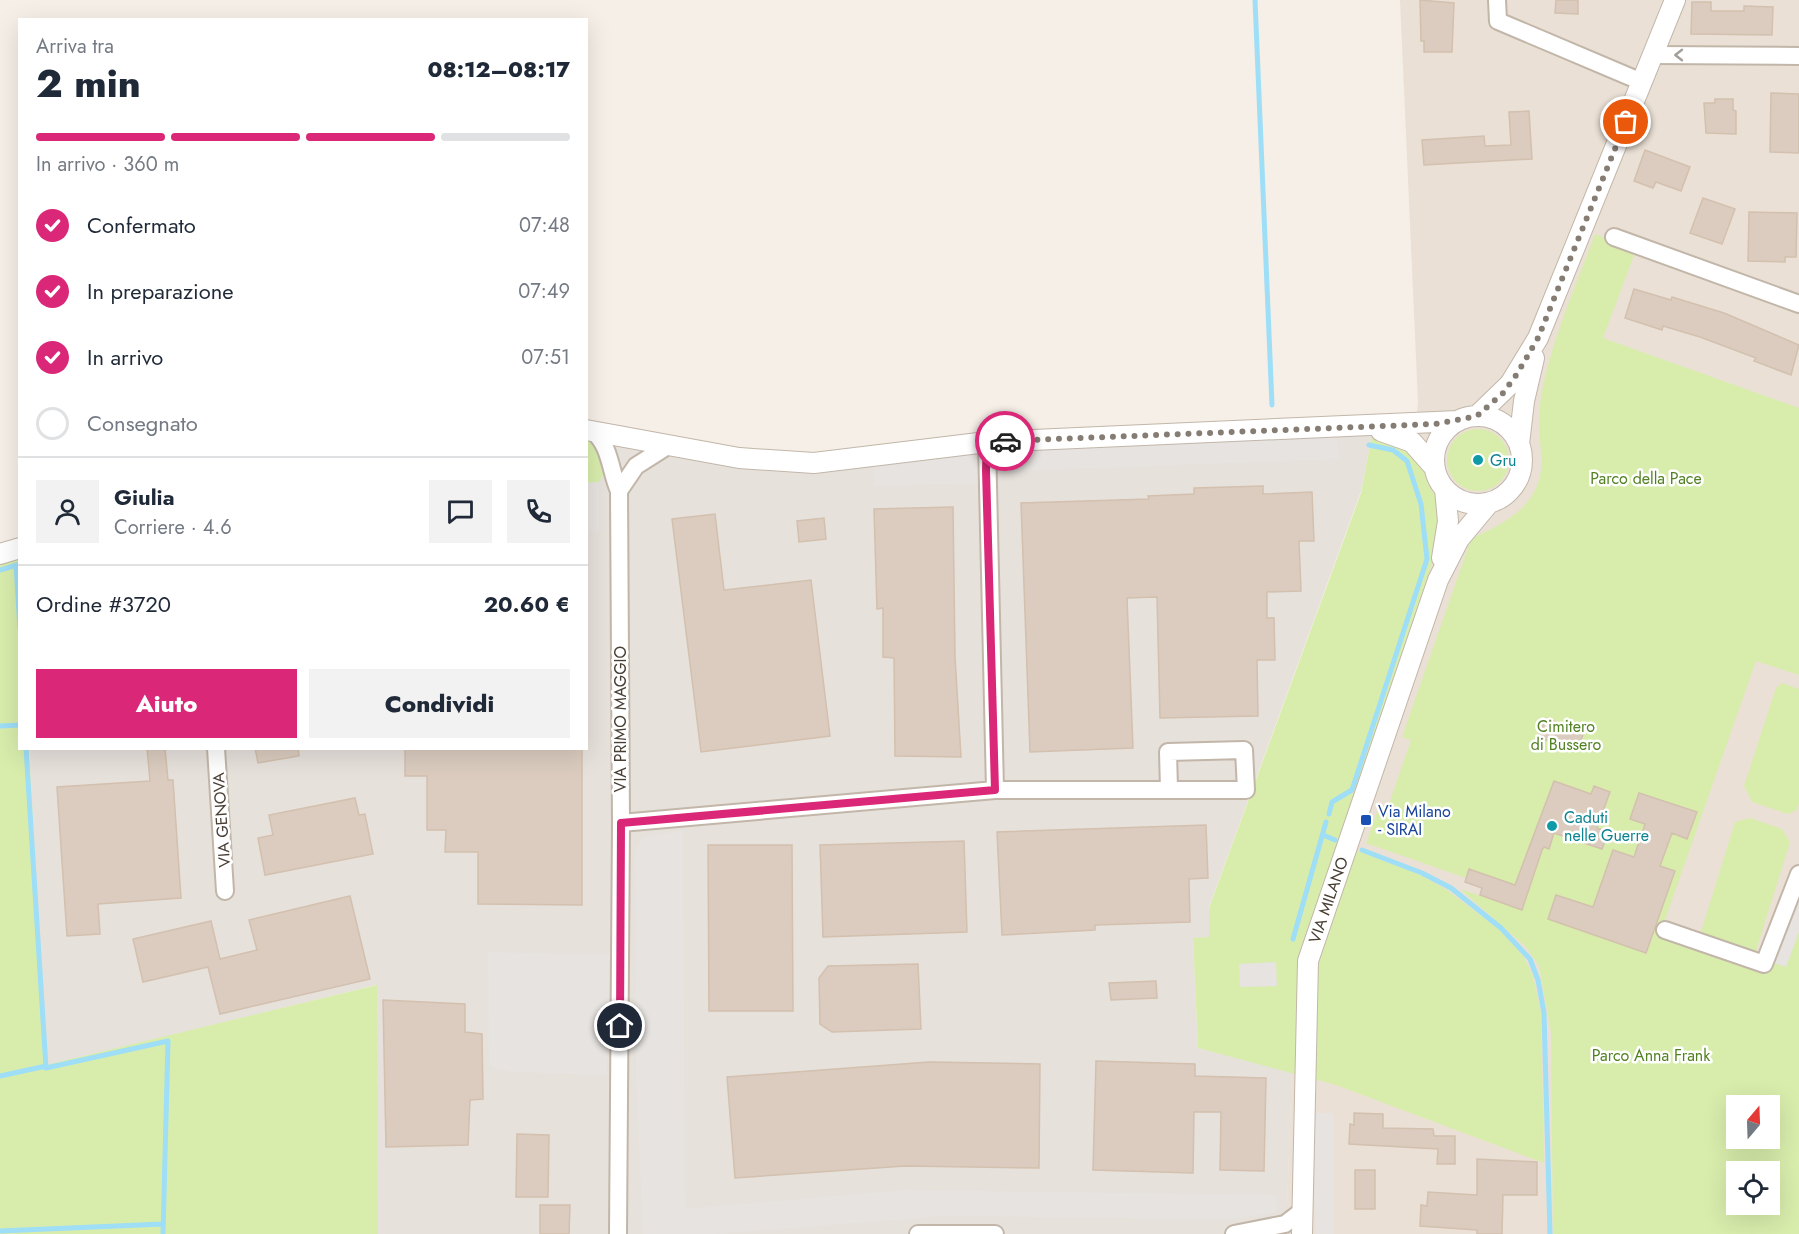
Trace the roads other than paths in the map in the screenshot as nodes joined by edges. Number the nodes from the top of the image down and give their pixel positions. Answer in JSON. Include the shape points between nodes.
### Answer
{"nodes":[{"id":1,"x":1497,"y":0,"type":"edge"},
{"id":2,"x":1676,"y":0,"type":"edge"},
{"id":3,"x":1653,"y":55,"type":"junction"},
{"id":4,"x":1799,"y":56,"type":"edge"},
{"id":5,"x":1642,"y":82,"type":"junction"},
{"id":6,"x":1614,"y":237,"type":"dead end"},
{"id":7,"x":1799,"y":304,"type":"edge"},
{"id":8,"x":1538,"y":338,"type":"junction"},
{"id":9,"x":1468,"y":419,"type":"junction"},
{"id":10,"x":1351,"y":426,"type":"junction"},
{"id":11,"x":590,"y":431,"type":"edge"},
{"id":12,"x":628,"y":437,"type":"junction"},
{"id":13,"x":987,"y":442,"type":"junction"},
{"id":14,"x":1519,"y":444,"type":"junction"},
{"id":15,"x":669,"y":445,"type":"junction"},
{"id":16,"x":636,"y":466,"type":"junction"},
{"id":17,"x":611,"y":468,"type":"junction"},
{"id":18,"x":1435,"y":468,"type":"junction"},
{"id":19,"x":1445,"y":489,"type":"junction"},
{"id":20,"x":619,"y":491,"type":"junction"},
{"id":21,"x":1489,"y":503,"type":"junction"},
{"id":22,"x":18,"y":549,"type":"edge"},
{"id":23,"x":0,"y":554,"type":"edge"},
{"id":24,"x":1438,"y":580,"type":"junction"},
{"id":25,"x":216,"y":750,"type":"edge"},
{"id":26,"x":1169,"y":789,"type":"junction"},
{"id":27,"x":995,"y":790,"type":"junction"},
{"id":28,"x":621,"y":823,"type":"junction"},
{"id":29,"x":1799,"y":874,"type":"edge"},
{"id":30,"x":225,"y":891,"type":"dead end"},
{"id":31,"x":1665,"y":930,"type":"dead end"},
{"id":32,"x":1302,"y":1211,"type":"junction"},
{"id":33,"x":618,"y":1234,"type":"edge"},
{"id":34,"x":918,"y":1234,"type":"edge"},
{"id":35,"x":995,"y":1234,"type":"edge"},
{"id":36,"x":1234,"y":1234,"type":"edge"},
{"id":37,"x":1302,"y":1234,"type":"edge"}],
"edges":[{"from":1,"to":5,"type":"street","via":[[1498,21]]},
{"from":2,"to":3,"type":"street","name":"VIA MILANO"},
{"from":4,"to":3,"type":"street","one_way":true},
{"from":3,"to":5,"type":"street","name":"VIA MILANO"},
{"from":5,"to":8,"type":"street","name":"VIA MILANO"},
{"from":6,"to":7,"type":"street"},
{"from":8,"to":9,"type":"street","name":"VIA MILANO","via":[[1510,384]]},
{"from":8,"to":14,"type":"street","name":"VIA MILANO"},
{"from":9,"to":10,"type":"street"},
{"from":9,"to":14,"type":"street","via":[[1491,418],[1502,424]]},
{"from":9,"to":18,"type":"street","name":"VIA MILANO","via":[[1448,428],[1438,441]]},
{"from":10,"to":13,"type":"street"},
{"from":10,"to":18,"type":"street","via":[[1409,440]]},
{"from":11,"to":12,"type":"street"},
{"from":11,"to":17,"type":"street","name":"VIA PRIMO MAGGIO","via":[[601,438]]},
{"from":12,"to":15,"type":"street"},
{"from":12,"to":16,"type":"street","via":[[636,450]]},
{"from":12,"to":17,"type":"street","via":[[618,442]]},
{"from":13,"to":15,"type":"street","via":[[814,463],[747,459]]},
{"from":13,"to":27,"type":"street"},
{"from":14,"to":21,"type":"street","name":"VIA MILANO","via":[[1522,461],[1518,480],[1505,496]]},
{"from":15,"to":16,"type":"street"},
{"from":16,"to":20,"type":"street"},
{"from":17,"to":20,"type":"street","name":"VIA PRIMO MAGGIO"},
{"from":18,"to":19,"type":"street","name":"VIA MILANO"},
{"from":19,"to":21,"type":"street","via":[[1465,503]]},
{"from":19,"to":24,"type":"street","name":"VIA MILANO","via":[[1447,528]]},
{"from":20,"to":28,"type":"street","name":"VIA PRIMO MAGGIO"},
{"from":21,"to":24,"type":"street","name":"VIA MILANO","via":[[1459,539]]},
{"from":22,"to":23,"type":"street"},
{"from":24,"to":32,"type":"street","name":"VIA MILANO","via":[[1308,961]]},
{"from":25,"to":30,"type":"street","name":"VIA GENOVA"},
{"from":26,"to":26,"type":"street","via":[[1168,752],[1244,750],[1246,789]]},
{"from":26,"to":27,"type":"street"},
{"from":27,"to":28,"type":"street"},
{"from":28,"to":33,"type":"street","name":"VIA PRIMO MAGGIO"},
{"from":29,"to":31,"type":"street","via":[[1764,964]]},
{"from":32,"to":36,"type":"street","via":[[1285,1224]]},
{"from":32,"to":37,"type":"street","name":"VIA MILANO"},
{"from":34,"to":35,"type":"street"}]}
